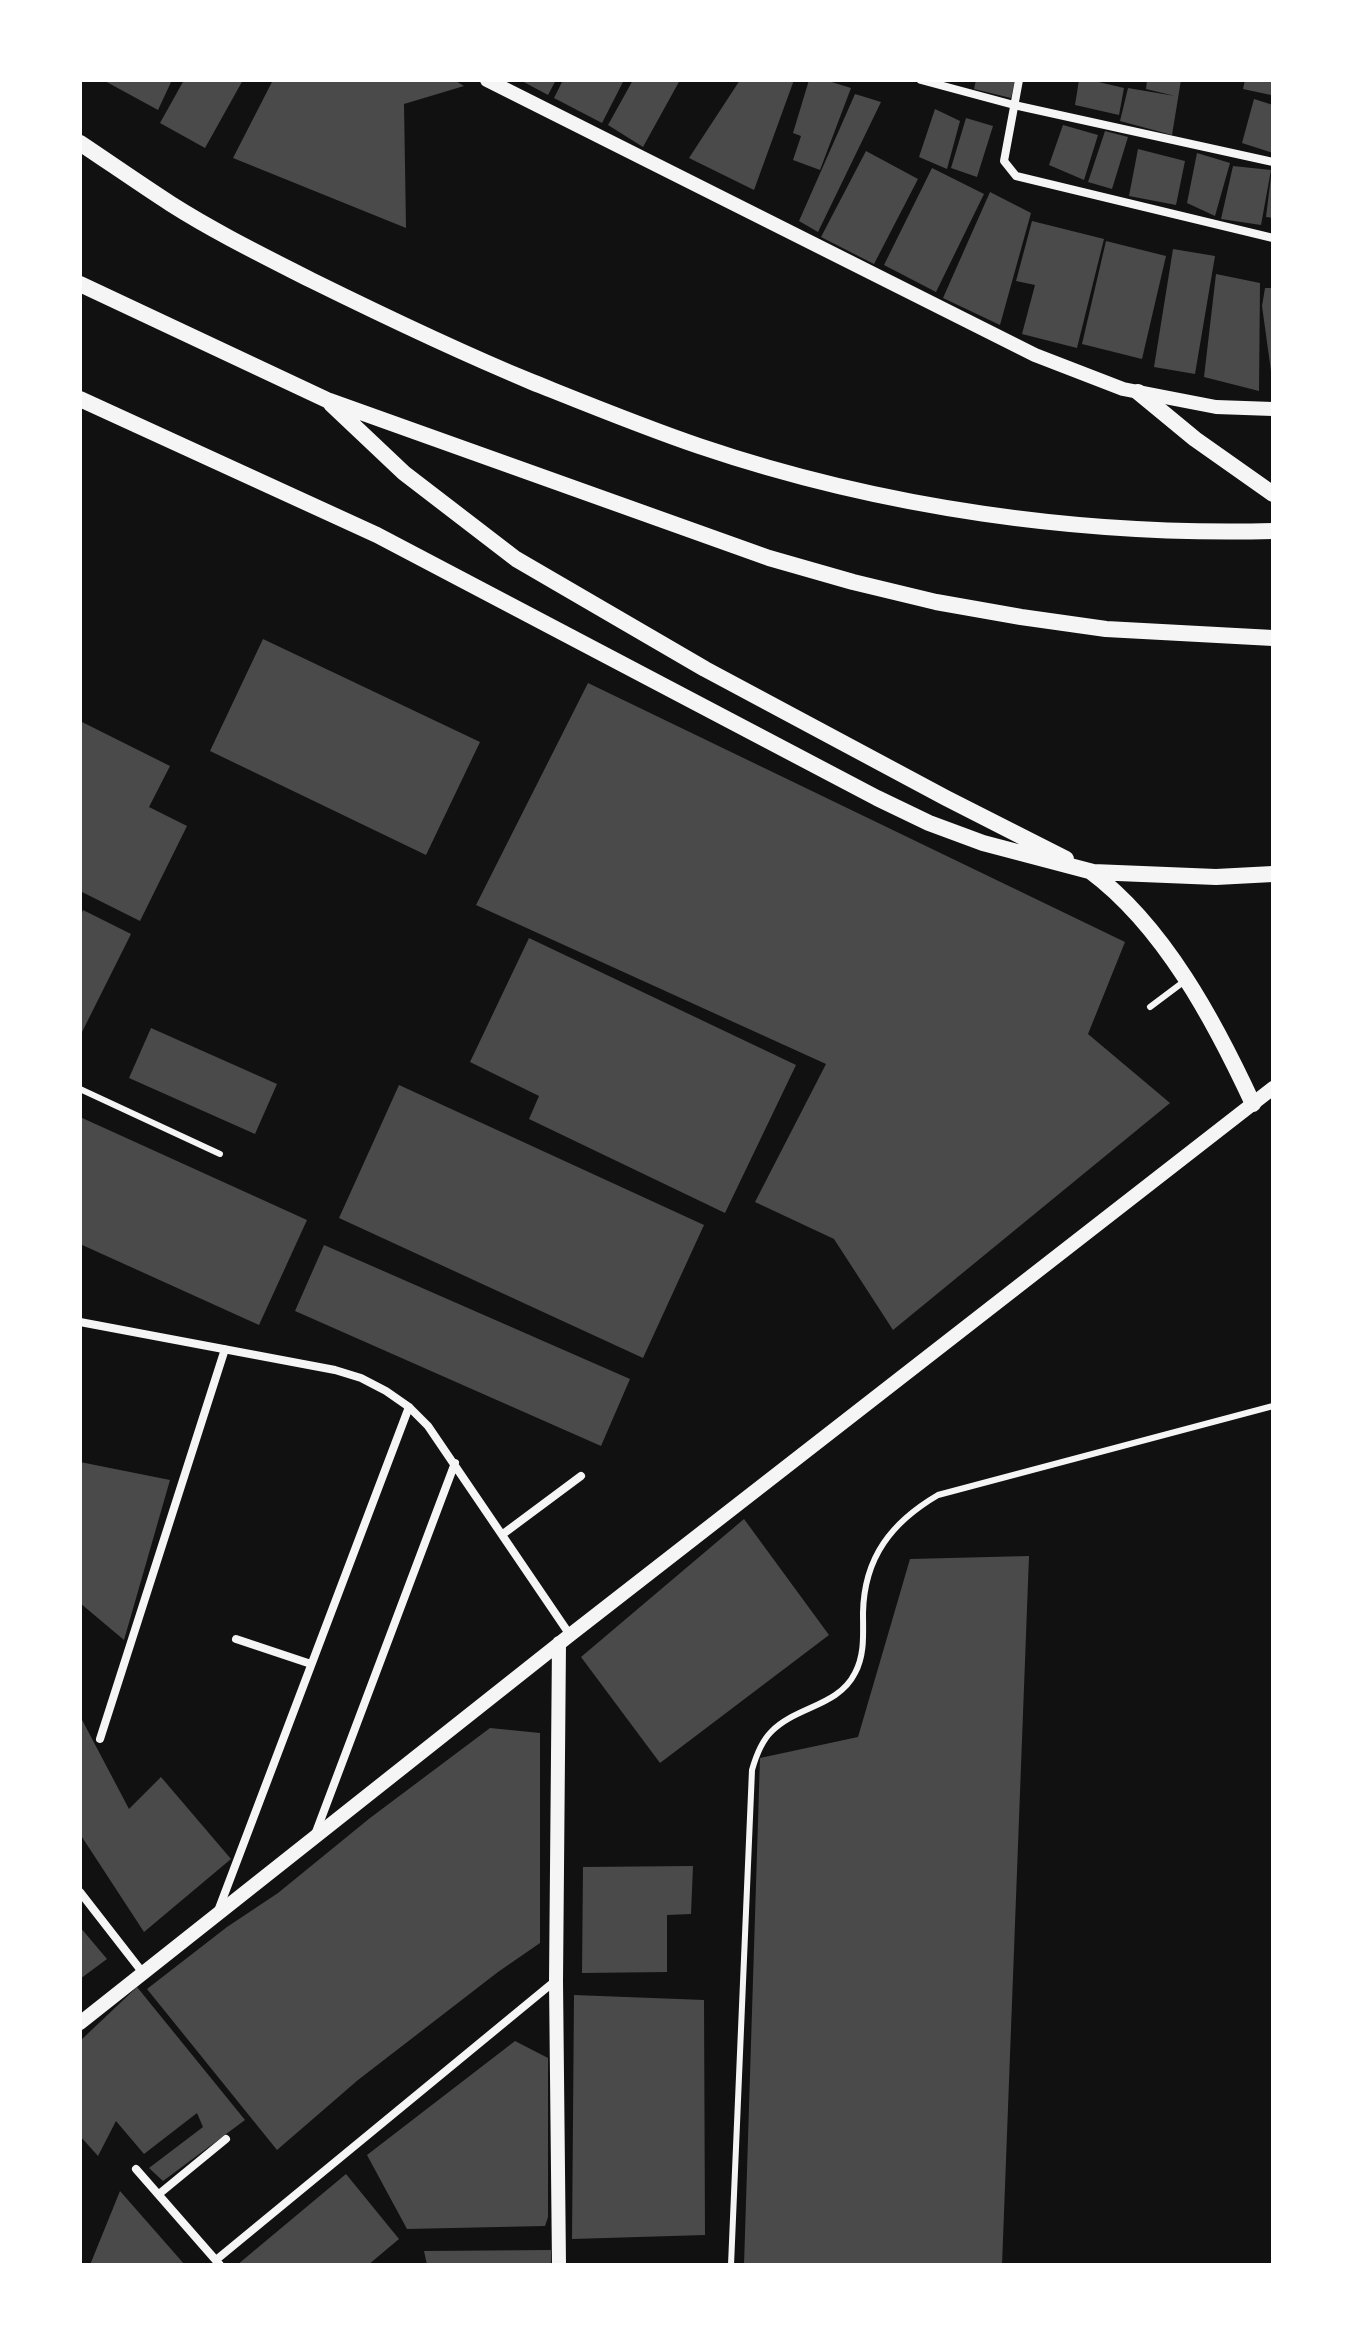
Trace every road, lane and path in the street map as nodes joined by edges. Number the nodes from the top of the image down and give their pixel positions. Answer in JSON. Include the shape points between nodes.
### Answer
{"nodes":[{"id":1,"x":487,"y":80,"type":"edge"},
{"id":2,"x":921,"y":80,"type":"edge"},
{"id":3,"x":1019,"y":80,"type":"edge"},
{"id":4,"x":1014,"y":105,"type":"junction"},
{"id":5,"x":80,"y":143,"type":"edge"},
{"id":6,"x":1273,"y":162,"type":"edge"},
{"id":7,"x":1273,"y":238,"type":"edge"},
{"id":8,"x":80,"y":284,"type":"edge"},
{"id":9,"x":1138,"y":392,"type":"junction"},
{"id":10,"x":80,"y":399,"type":"edge"},
{"id":11,"x":327,"y":400,"type":"junction"},
{"id":12,"x":1273,"y":409,"type":"edge"},
{"id":13,"x":1273,"y":494,"type":"edge"},
{"id":14,"x":1273,"y":531,"type":"edge"},
{"id":15,"x":1273,"y":638,"type":"edge"},
{"id":16,"x":1093,"y":872,"type":"junction"},
{"id":17,"x":1273,"y":874,"type":"edge"},
{"id":18,"x":1186,"y":980,"type":"junction"},
{"id":19,"x":1150,"y":1007,"type":"dead end"},
{"id":20,"x":1273,"y":1088,"type":"edge"},
{"id":21,"x":80,"y":1089,"type":"edge"},
{"id":22,"x":1253,"y":1104,"type":"junction"},
{"id":23,"x":220,"y":1154,"type":"dead end"},
{"id":24,"x":80,"y":1322,"type":"edge"},
{"id":25,"x":225,"y":1349,"type":"junction"},
{"id":26,"x":1273,"y":1406,"type":"edge"},
{"id":27,"x":409,"y":1407,"type":"junction"},
{"id":28,"x":455,"y":1463,"type":"junction"},
{"id":29,"x":581,"y":1476,"type":"dead end"},
{"id":30,"x":503,"y":1534,"type":"junction"},
{"id":31,"x":236,"y":1639,"type":"dead end"},
{"id":32,"x":565,"y":1639,"type":"junction"},
{"id":33,"x":311,"y":1664,"type":"junction"},
{"id":34,"x":100,"y":1739,"type":"dead end"},
{"id":35,"x":314,"y":1838,"type":"junction"},
{"id":36,"x":80,"y":1892,"type":"edge"},
{"id":37,"x":216,"y":1915,"type":"junction"},
{"id":38,"x":143,"y":1973,"type":"junction"},
{"id":39,"x":556,"y":1981,"type":"junction"},
{"id":40,"x":80,"y":2023,"type":"edge"},
{"id":41,"x":226,"y":2139,"type":"dead end"},
{"id":42,"x":136,"y":2169,"type":"dead end"},
{"id":43,"x":159,"y":2194,"type":"junction"},
{"id":44,"x":218,"y":2262,"type":"edge"},
{"id":45,"x":559,"y":2265,"type":"edge"},
{"id":46,"x":731,"y":2265,"type":"edge"}],
"edges":[{"from":1,"to":9,"type":"street","via":[[1035,355]]},
{"from":2,"to":4,"type":"street"},
{"from":3,"to":4,"type":"street"},
{"from":4,"to":6,"type":"street"},
{"from":4,"to":7,"type":"street","via":[[1004,161],[1016,176]]},
{"from":5,"to":14,"type":"main road","via":[[172,205],[380,315],[701,447],[921,503],[1019,518],[1145,529]]},
{"from":8,"to":11,"type":"main road"},
{"from":9,"to":12,"type":"street","via":[[1216,407]]},
{"from":9,"to":13,"type":"main road"},
{"from":10,"to":16,"type":"main road","via":[[377,535],[916,817],[983,843]]},
{"from":11,"to":15,"type":"main road","via":[[769,558],[853,582],[936,602],[1092,627]]},
{"from":11,"to":16,"type":"main road","via":[[404,473],[516,559],[705,669]]},
{"from":16,"to":17,"type":"main road"},
{"from":16,"to":18,"type":"main road","via":[[1128,905]]},
{"from":18,"to":19,"type":"lane"},
{"from":18,"to":22,"type":"main road"},
{"from":20,"to":22,"type":"street"},
{"from":21,"to":23,"type":"lane"},
{"from":22,"to":32,"type":"street"},
{"from":24,"to":25,"type":"street"},
{"from":25,"to":27,"type":"street","via":[[361,1378]]},
{"from":25,"to":34,"type":"street"},
{"from":26,"to":46,"type":"lane","via":[[938,1495],[913,1509],[877,1553],[867,1580],[861,1657],[854,1676],[826,1702],[788,1718],[771,1732],[752,1770]]},
{"from":27,"to":28,"type":"street"},
{"from":27,"to":33,"type":"street"},
{"from":28,"to":30,"type":"street"},
{"from":28,"to":35,"type":"street"},
{"from":29,"to":30,"type":"street"},
{"from":30,"to":32,"type":"street"},
{"from":31,"to":33,"type":"street"},
{"from":32,"to":35,"type":"street"},
{"from":32,"to":39,"type":"street"},
{"from":33,"to":37,"type":"street"},
{"from":35,"to":37,"type":"street"},
{"from":36,"to":38,"type":"street"},
{"from":37,"to":38,"type":"street"},
{"from":38,"to":40,"type":"street"},
{"from":39,"to":44,"type":"street"},
{"from":39,"to":45,"type":"street"},
{"from":41,"to":43,"type":"street"},
{"from":42,"to":43,"type":"street"},
{"from":43,"to":44,"type":"street"}]}
